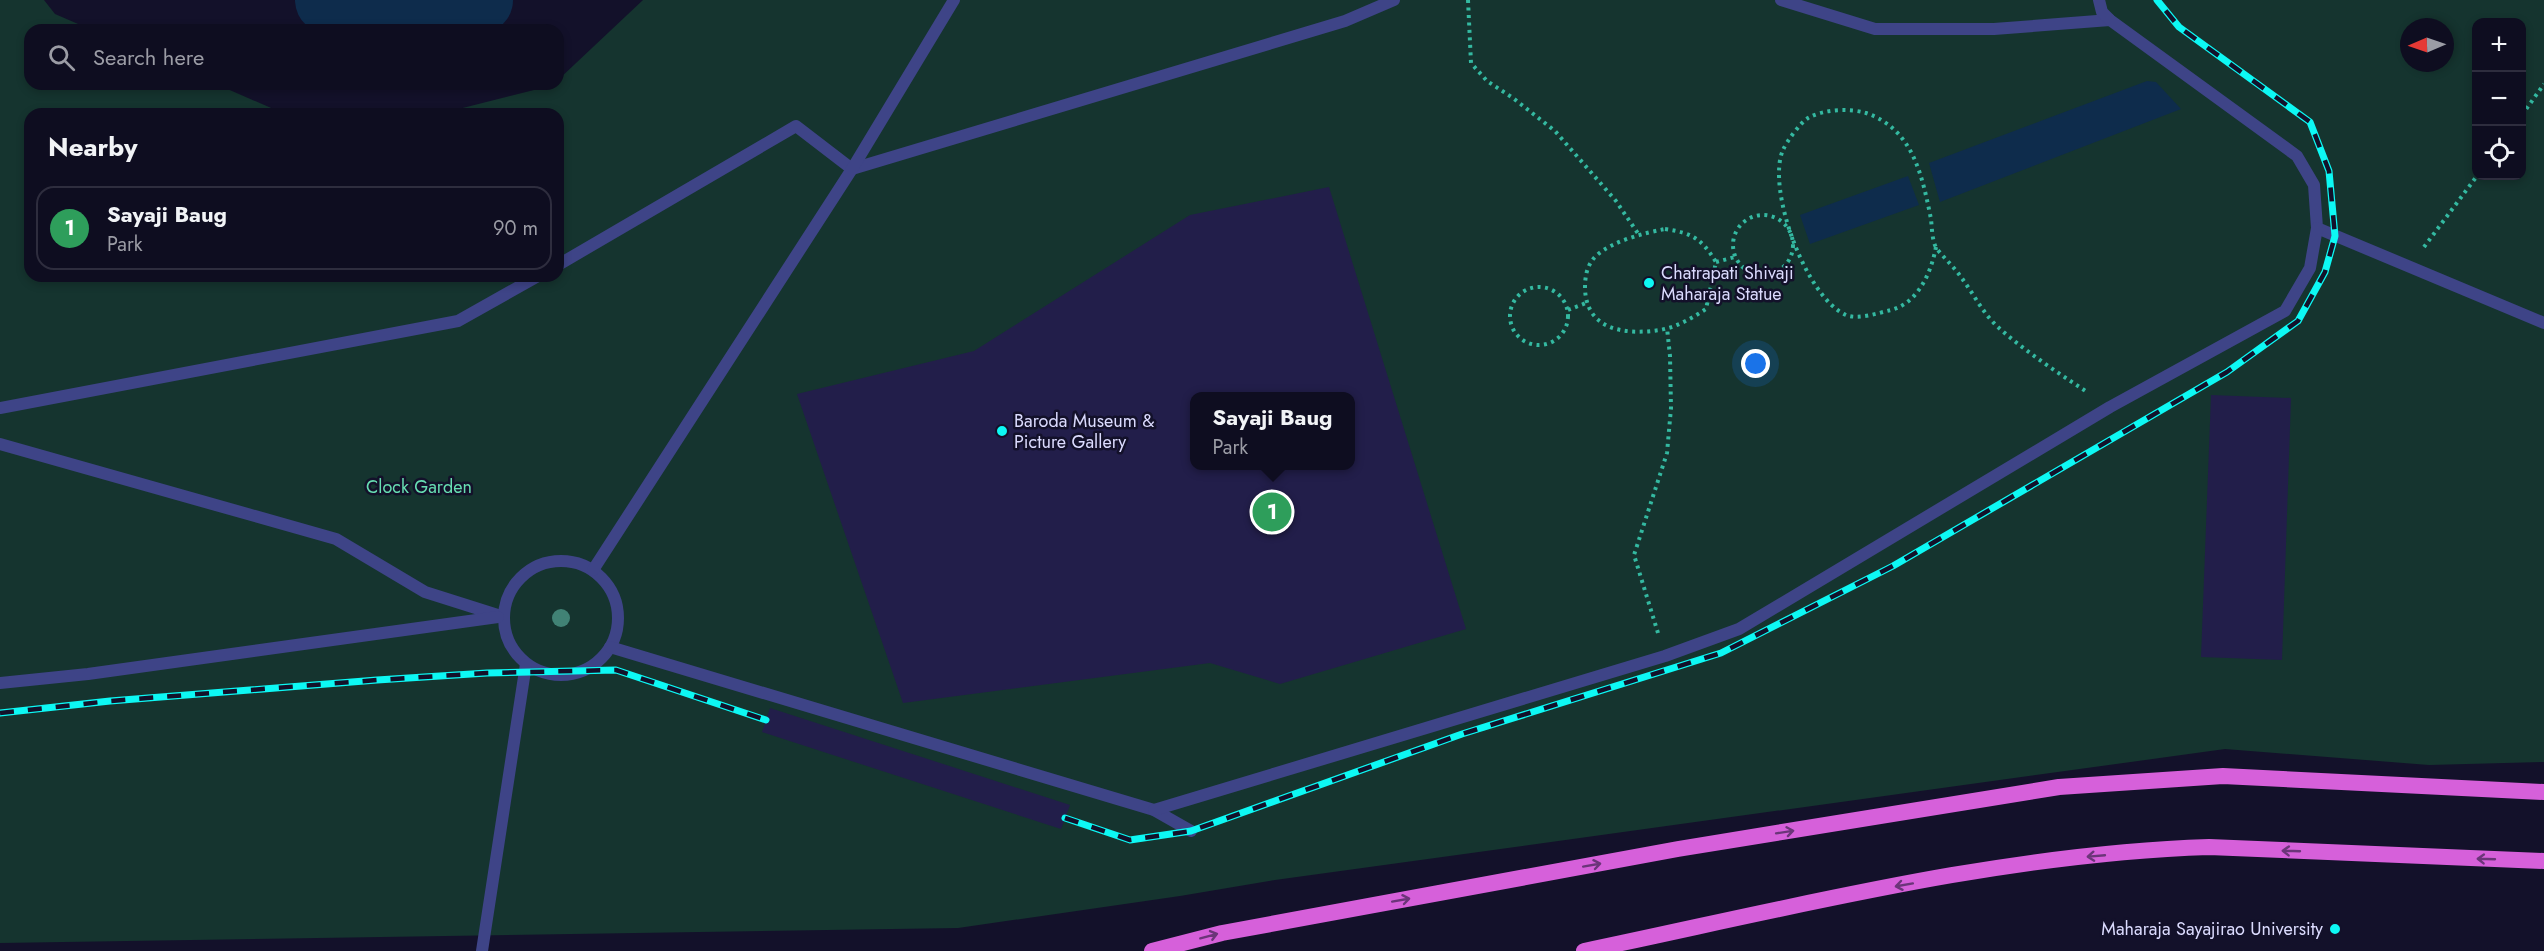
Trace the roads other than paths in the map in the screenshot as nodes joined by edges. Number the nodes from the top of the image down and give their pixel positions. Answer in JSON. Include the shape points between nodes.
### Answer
{"nodes":[{"id":1,"x":954,"y":0,"type":"edge"},
{"id":2,"x":1394,"y":0,"type":"edge"},
{"id":3,"x":1781,"y":0,"type":"edge"},
{"id":4,"x":2099,"y":0,"type":"edge"},
{"id":5,"x":2110,"y":21,"type":"junction"},
{"id":6,"x":852,"y":169,"type":"junction"},
{"id":7,"x":2317,"y":228,"type":"junction"},
{"id":8,"x":564,"y":261,"type":"edge"},
{"id":9,"x":527,"y":282,"type":"edge"},
{"id":10,"x":2544,"y":323,"type":"edge"},
{"id":11,"x":0,"y":408,"type":"edge"},
{"id":12,"x":0,"y":444,"type":"edge"},
{"id":13,"x":593,"y":570,"type":"junction"},
{"id":14,"x":504,"y":617,"type":"junction"},
{"id":15,"x":610,"y":647,"type":"junction"},
{"id":16,"x":526,"y":664,"type":"junction"},
{"id":17,"x":0,"y":683,"type":"edge"},
{"id":18,"x":2544,"y":792,"type":"edge"},
{"id":19,"x":1154,"y":810,"type":"junction"},
{"id":20,"x":1191,"y":831,"type":"dead end"},
{"id":21,"x":2544,"y":861,"type":"edge"},
{"id":22,"x":483,"y":951,"type":"edge"},
{"id":23,"x":1152,"y":951,"type":"edge"},
{"id":24,"x":1584,"y":951,"type":"edge"}],
"edges":[{"from":1,"to":6,"type":"lane"},
{"from":2,"to":6,"type":"lane","via":[[1345,21]]},
{"from":3,"to":5,"type":"lane","via":[[1875,29],[1994,29]]},
{"from":4,"to":5,"type":"lane"},
{"from":5,"to":7,"type":"lane","via":[[2297,156],[2314,185]]},
{"from":6,"to":8,"type":"lane","via":[[796,126]]},
{"from":6,"to":13,"type":"lane"},
{"from":7,"to":10,"type":"lane"},
{"from":7,"to":19,"type":"lane","via":[[2310,268],[2285,311],[2110,407],[1740,629],[1665,656]]},
{"from":9,"to":11,"type":"lane","via":[[458,321]]},
{"from":12,"to":14,"type":"lane","via":[[336,539],[425,592]]},
{"from":13,"to":14,"type":"lane","via":[[576,562],[539,564],[523,574],[512,588]]},
{"from":13,"to":15,"type":"lane","via":[[607,583],[616,600],[619,618]]},
{"from":14,"to":16,"type":"lane","via":[[508,644]]},
{"from":14,"to":17,"type":"lane"},
{"from":15,"to":16,"type":"lane","via":[[592,667],[574,675],[555,676]]},
{"from":15,"to":19,"type":"lane"},
{"from":16,"to":22,"type":"lane"},
{"from":23,"to":18,"type":"highway","one_way":true,"via":[[1222,933],[1678,849],[2059,787],[2223,776]]},
{"from":19,"to":20,"type":"lane"},
{"from":21,"to":24,"type":"highway","one_way":true,"via":[[2209,847],[2040,860]]}]}
